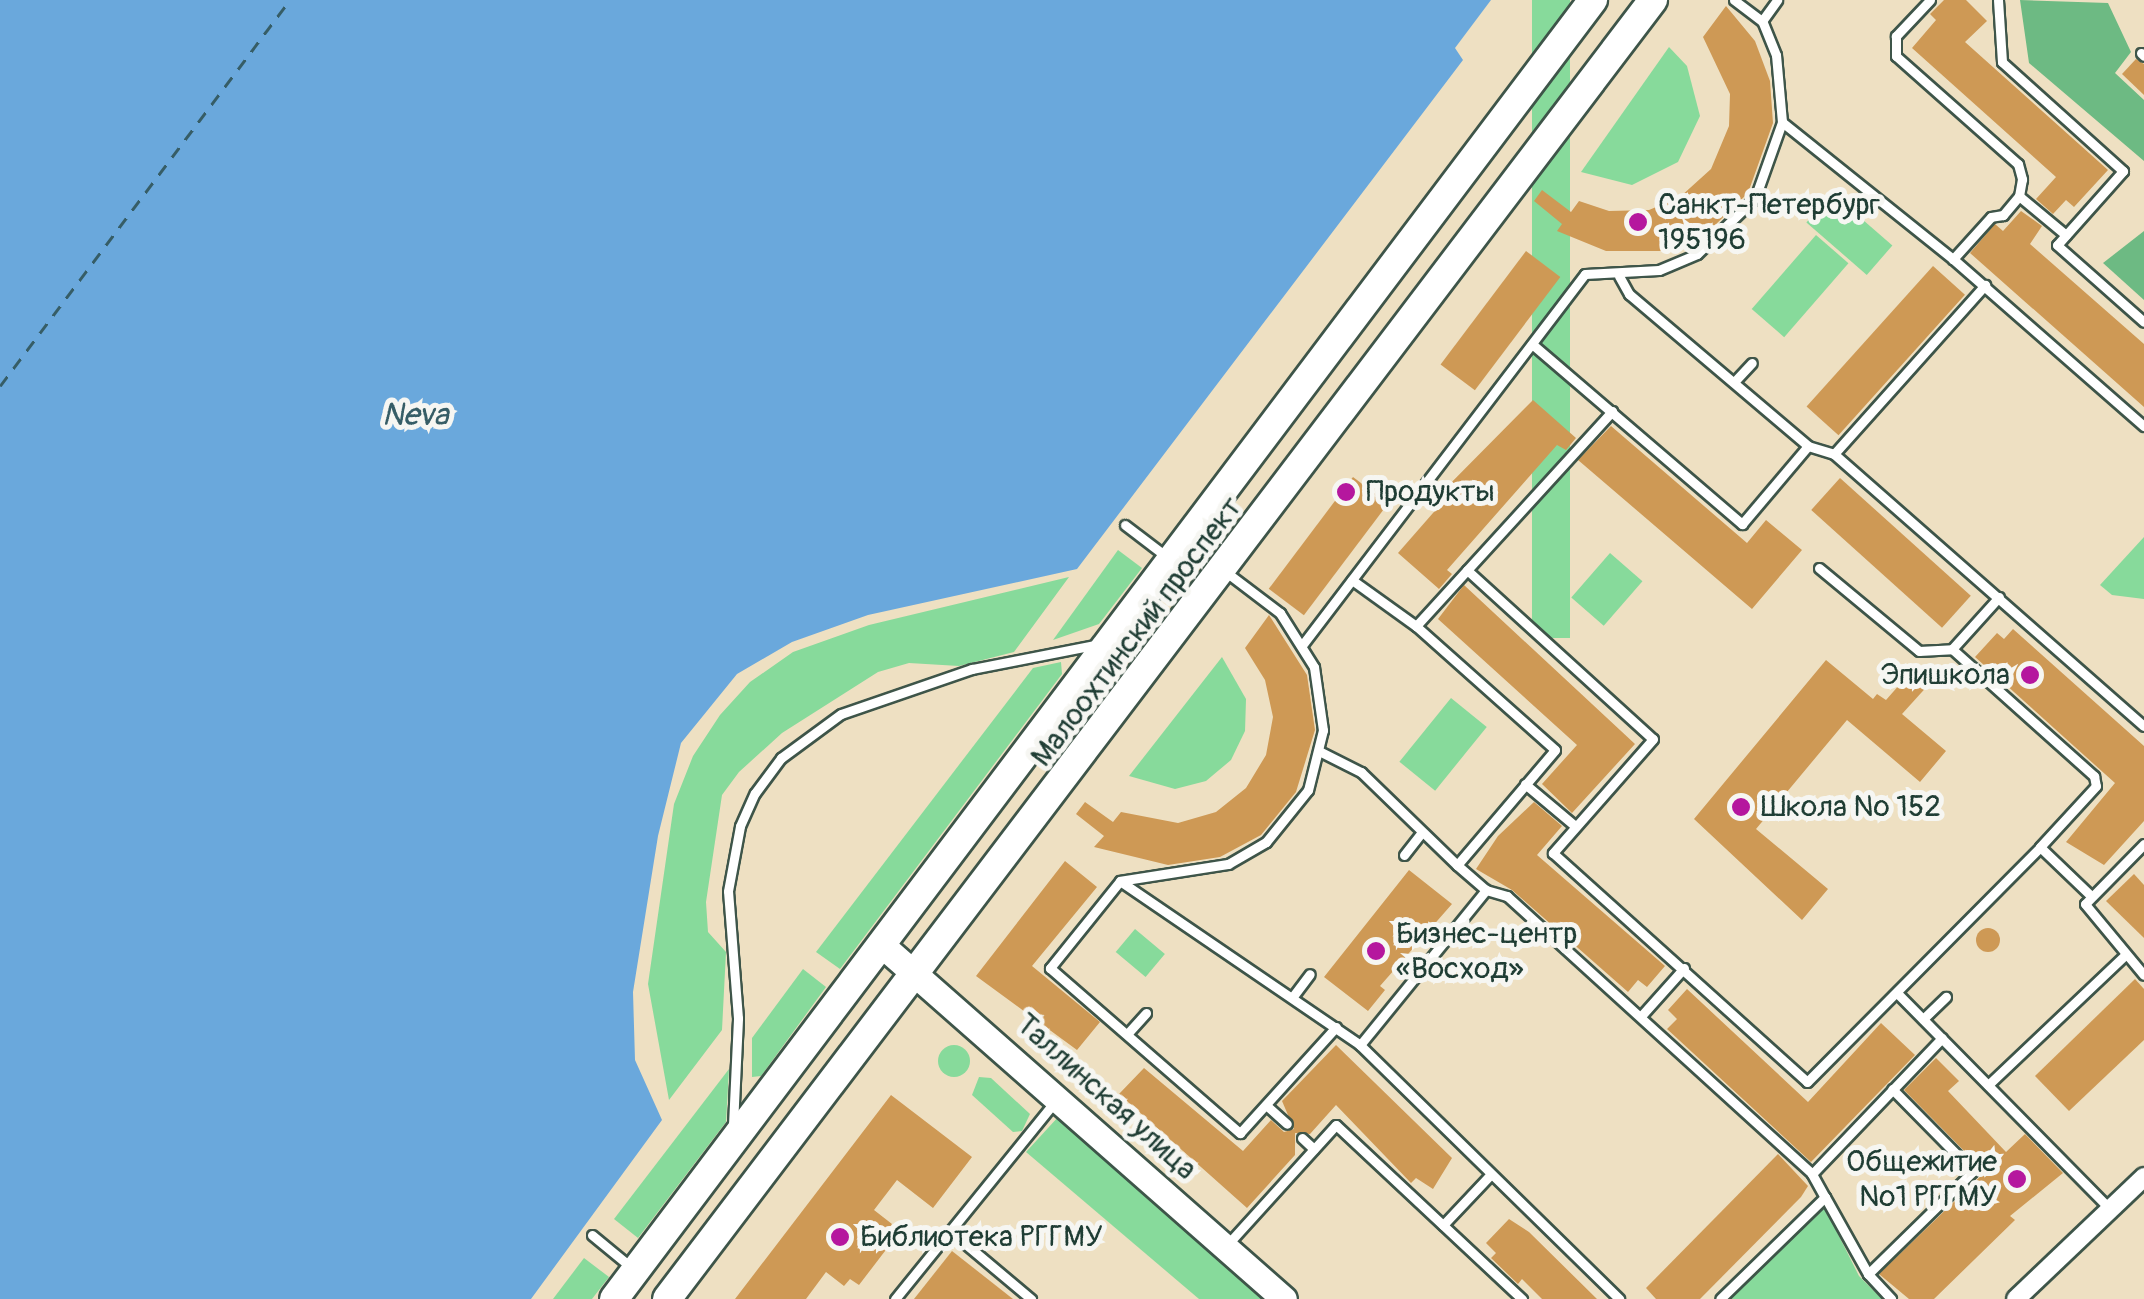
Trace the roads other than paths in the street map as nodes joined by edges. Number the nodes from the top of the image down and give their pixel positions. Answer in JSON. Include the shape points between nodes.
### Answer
{"nodes":[{"id":1,"x":1593,"y":0,"type":"edge"},
{"id":2,"x":1653,"y":0,"type":"edge"},
{"id":3,"x":1734,"y":0,"type":"edge"},
{"id":4,"x":1778,"y":0,"type":"edge"},
{"id":5,"x":1930,"y":0,"type":"edge"},
{"id":6,"x":1998,"y":0,"type":"edge"},
{"id":7,"x":1762,"y":20,"type":"junction"},
{"id":8,"x":1782,"y":122,"type":"junction"},
{"id":9,"x":2019,"y":196,"type":"junction"},
{"id":10,"x":2066,"y":235,"type":"junction"},
{"id":11,"x":1953,"y":259,"type":"junction"},
{"id":12,"x":1619,"y":276,"type":"junction"},
{"id":13,"x":1984,"y":286,"type":"junction"},
{"id":14,"x":2144,"y":322,"type":"edge"},
{"id":15,"x":1532,"y":344,"type":"junction"},
{"id":16,"x":1752,"y":363,"type":"dead end"},
{"id":17,"x":1734,"y":382,"type":"junction"},
{"id":18,"x":1612,"y":412,"type":"junction"},
{"id":19,"x":2144,"y":426,"type":"edge"},
{"id":20,"x":1808,"y":446,"type":"junction"},
{"id":21,"x":1834,"y":454,"type":"junction"},
{"id":22,"x":1126,"y":525,"type":"dead end"},
{"id":23,"x":1172,"y":560,"type":"junction"},
{"id":24,"x":1820,"y":568,"type":"dead end"},
{"id":25,"x":1224,"y":570,"type":"junction"},
{"id":26,"x":1467,"y":570,"type":"junction"},
{"id":27,"x":1352,"y":580,"type":"junction"},
{"id":28,"x":1999,"y":596,"type":"junction"},
{"id":29,"x":1416,"y":626,"type":"junction"},
{"id":30,"x":1112,"y":642,"type":"junction"},
{"id":31,"x":1303,"y":644,"type":"junction"},
{"id":32,"x":1952,"y":649,"type":"junction"},
{"id":33,"x":2144,"y":726,"type":"edge"},
{"id":34,"x":1321,"y":752,"type":"junction"},
{"id":35,"x":1526,"y":784,"type":"junction"},
{"id":36,"x":1575,"y":826,"type":"junction"},
{"id":37,"x":1422,"y":832,"type":"junction"},
{"id":38,"x":2144,"y":844,"type":"edge"},
{"id":39,"x":2040,"y":847,"type":"junction"},
{"id":40,"x":1404,"y":855,"type":"dead end"},
{"id":41,"x":1457,"y":865,"type":"junction"},
{"id":42,"x":1120,"y":882,"type":"junction"},
{"id":43,"x":1486,"y":890,"type":"junction"},
{"id":44,"x":2090,"y":895,"type":"junction"},
{"id":45,"x":883,"y":946,"type":"junction"},
{"id":46,"x":2125,"y":955,"type":"junction"},
{"id":47,"x":1684,"y":968,"type":"junction"},
{"id":48,"x":1310,"y":974,"type":"dead end"},
{"id":49,"x":919,"y":975,"type":"junction"},
{"id":50,"x":2144,"y":975,"type":"edge"},
{"id":51,"x":1294,"y":995,"type":"junction"},
{"id":52,"x":1899,"y":996,"type":"junction"},
{"id":53,"x":1946,"y":997,"type":"dead end"},
{"id":54,"x":1146,"y":1013,"type":"dead end"},
{"id":55,"x":1642,"y":1015,"type":"junction"},
{"id":56,"x":1923,"y":1019,"type":"junction"},
{"id":57,"x":1336,"y":1027,"type":"junction"},
{"id":58,"x":1128,"y":1032,"type":"junction"},
{"id":59,"x":1942,"y":1038,"type":"junction"},
{"id":60,"x":1360,"y":1045,"type":"junction"},
{"id":61,"x":1988,"y":1085,"type":"junction"},
{"id":62,"x":1892,"y":1088,"type":"junction"},
{"id":63,"x":1058,"y":1098,"type":"junction"},
{"id":64,"x":1266,"y":1106,"type":"junction"},
{"id":65,"x":1287,"y":1124,"type":"dead end"},
{"id":66,"x":1302,"y":1138,"type":"dead end"},
{"id":67,"x":733,"y":1142,"type":"junction"},
{"id":68,"x":1314,"y":1149,"type":"junction"},
{"id":69,"x":1491,"y":1174,"type":"junction"},
{"id":70,"x":1812,"y":1174,"type":"junction"},
{"id":71,"x":2144,"y":1177,"type":"edge"},
{"id":72,"x":1825,"y":1196,"type":"junction"},
{"id":73,"x":2110,"y":1209,"type":"junction"},
{"id":74,"x":1443,"y":1225,"type":"junction"},
{"id":75,"x":950,"y":1231,"type":"junction"},
{"id":76,"x":592,"y":1234,"type":"dead end"},
{"id":77,"x":1225,"y":1247,"type":"junction"},
{"id":78,"x":636,"y":1270,"type":"junction"},
{"id":79,"x":1868,"y":1274,"type":"junction"},
{"id":80,"x":676,"y":1296,"type":"edge"},
{"id":81,"x":614,"y":1299,"type":"edge"},
{"id":82,"x":895,"y":1299,"type":"edge"},
{"id":83,"x":1031,"y":1299,"type":"edge"},
{"id":84,"x":1284,"y":1299,"type":"edge"},
{"id":85,"x":1522,"y":1299,"type":"edge"},
{"id":86,"x":1619,"y":1299,"type":"edge"},
{"id":87,"x":1720,"y":1299,"type":"edge"},
{"id":88,"x":1891,"y":1299,"type":"edge"},
{"id":89,"x":2016,"y":1299,"type":"edge"}],
"edges":[{"from":1,"to":23,"type":"main road","name":"Малоохтинский проспект"},
{"from":2,"to":25,"type":"main road","name":"Малоохтинский проспект"},
{"from":3,"to":7,"type":"lane"},
{"from":4,"to":7,"type":"lane"},
{"from":5,"to":9,"type":"lane","via":[[1896,36],[1896,56],[2018,164]]},
{"from":6,"to":10,"type":"lane","via":[[2002,62],[2123,171]]},
{"from":7,"to":8,"type":"lane","via":[[1776,55]]},
{"from":8,"to":11,"type":"lane"},
{"from":8,"to":12,"type":"lane","via":[[1761,186],[1729,229],[1684,259]]},
{"from":9,"to":10,"type":"lane"},
{"from":9,"to":11,"type":"lane"},
{"from":10,"to":14,"type":"lane","via":[[2057,244]]},
{"from":11,"to":13,"type":"lane"},
{"from":12,"to":15,"type":"lane","via":[[1585,274]]},
{"from":12,"to":17,"type":"lane","via":[[1629,294]]},
{"from":13,"to":19,"type":"lane"},
{"from":13,"to":21,"type":"lane"},
{"from":15,"to":18,"type":"lane"},
{"from":15,"to":27,"type":"lane"},
{"from":16,"to":17,"type":"lane"},
{"from":17,"to":20,"type":"lane"},
{"from":18,"to":20,"type":"lane","via":[[1742,524]]},
{"from":18,"to":26,"type":"lane"},
{"from":20,"to":21,"type":"lane"},
{"from":21,"to":28,"type":"lane"},
{"from":22,"to":23,"type":"lane"},
{"from":23,"to":30,"type":"main road","name":"Малоохтинский проспект"},
{"from":24,"to":32,"type":"lane","via":[[1919,651]]},
{"from":25,"to":31,"type":"lane","via":[[1280,613]]},
{"from":25,"to":49,"type":"main road","name":"Малоохтинский проспект"},
{"from":26,"to":29,"type":"lane"},
{"from":26,"to":36,"type":"lane","via":[[1653,739]]},
{"from":27,"to":29,"type":"lane"},
{"from":27,"to":31,"type":"lane"},
{"from":28,"to":32,"type":"lane"},
{"from":28,"to":33,"type":"lane"},
{"from":29,"to":35,"type":"lane","via":[[1555,750]]},
{"from":30,"to":45,"type":"main road","name":"Малоохтинский проспект"},
{"from":30,"to":67,"type":"lane","via":[[972,669],[840,714],[781,758],[740,826],[728,891],[738,1018]]},
{"from":31,"to":34,"type":"lane","via":[[1324,709]]},
{"from":32,"to":39,"type":"lane","via":[[2094,776],[2096,786]]},
{"from":34,"to":37,"type":"lane","via":[[1361,772]]},
{"from":34,"to":42,"type":"lane","via":[[1298,807],[1248,854],[1206,872],[1140,873]]},
{"from":35,"to":36,"type":"lane"},
{"from":35,"to":41,"type":"lane"},
{"from":36,"to":47,"type":"lane","via":[[1552,853]]},
{"from":37,"to":40,"type":"lane"},
{"from":37,"to":41,"type":"lane"},
{"from":38,"to":44,"type":"lane"},
{"from":39,"to":44,"type":"lane"},
{"from":39,"to":52,"type":"lane"},
{"from":41,"to":43,"type":"lane"},
{"from":42,"to":51,"type":"lane","via":[[1172,923]]},
{"from":42,"to":58,"type":"lane","via":[[1050,968]]},
{"from":43,"to":55,"type":"lane","via":[[1506,896]]},
{"from":43,"to":60,"type":"lane"},
{"from":44,"to":46,"type":"lane","via":[[2085,912]]},
{"from":45,"to":49,"type":"street","name":"Таллинская улица"},
{"from":45,"to":67,"type":"main road","name":"Малоохтинский проспект"},
{"from":46,"to":50,"type":"lane"},
{"from":46,"to":61,"type":"lane"},
{"from":47,"to":52,"type":"lane","via":[[1807,1082],[1867,1016]]},
{"from":47,"to":55,"type":"lane"},
{"from":48,"to":51,"type":"lane"},
{"from":49,"to":63,"type":"street","name":"Таллинская улица"},
{"from":49,"to":80,"type":"main road","name":"Малоохтинский проспект"},
{"from":51,"to":57,"type":"lane"},
{"from":52,"to":56,"type":"lane"},
{"from":53,"to":56,"type":"lane"},
{"from":54,"to":58,"type":"lane"},
{"from":55,"to":70,"type":"lane"},
{"from":56,"to":59,"type":"lane"},
{"from":57,"to":60,"type":"lane"},
{"from":57,"to":64,"type":"lane"},
{"from":58,"to":64,"type":"lane","via":[[1240,1133]]},
{"from":59,"to":61,"type":"lane"},
{"from":59,"to":62,"type":"lane"},
{"from":60,"to":69,"type":"lane"},
{"from":61,"to":73,"type":"lane"},
{"from":62,"to":70,"type":"lane"},
{"from":62,"to":79,"type":"lane","via":[[1973,1171]]},
{"from":63,"to":75,"type":"lane"},
{"from":63,"to":77,"type":"street","name":"Таллинская улица"},
{"from":64,"to":65,"type":"lane"},
{"from":66,"to":68,"type":"lane"},
{"from":67,"to":78,"type":"main road","name":"Малоохтинский проспект"},
{"from":68,"to":74,"type":"lane","via":[[1336,1125]]},
{"from":68,"to":77,"type":"lane"},
{"from":69,"to":74,"type":"lane"},
{"from":69,"to":86,"type":"lane"},
{"from":70,"to":72,"type":"lane"},
{"from":71,"to":73,"type":"street"},
{"from":72,"to":79,"type":"lane"},
{"from":72,"to":87,"type":"lane"},
{"from":73,"to":89,"type":"street"},
{"from":74,"to":85,"type":"lane"},
{"from":75,"to":82,"type":"lane"},
{"from":75,"to":83,"type":"lane"},
{"from":76,"to":78,"type":"lane"},
{"from":77,"to":84,"type":"street","name":"Таллинская улица"},
{"from":78,"to":81,"type":"main road","name":"Малоохтинский проспект"},
{"from":79,"to":88,"type":"lane"}]}
